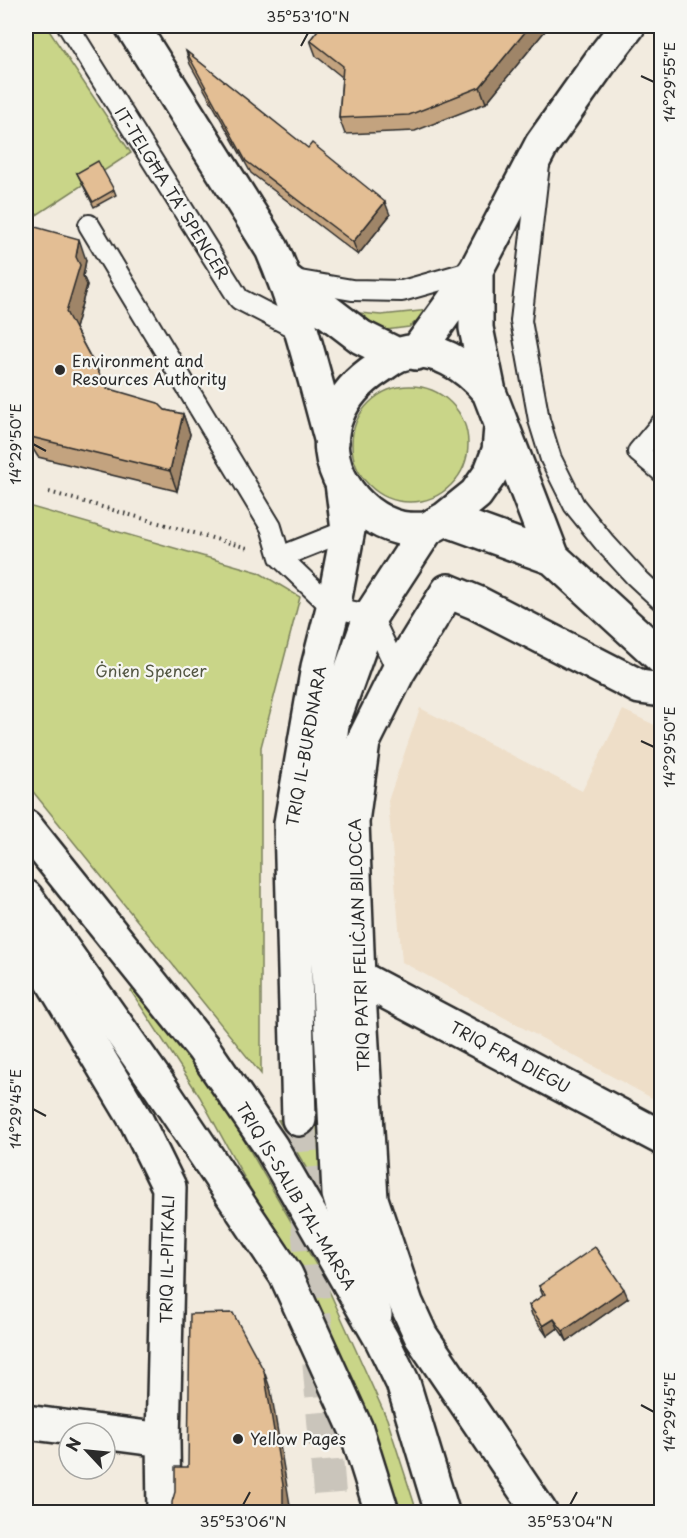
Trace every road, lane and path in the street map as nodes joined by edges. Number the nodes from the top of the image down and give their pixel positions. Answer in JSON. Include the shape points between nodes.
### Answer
{"nodes":[{"id":1,"x":68,"y":26,"type":"edge"},
{"id":2,"x":132,"y":26,"type":"edge"},
{"id":3,"x":628,"y":26,"type":"edge"},
{"id":4,"x":542,"y":144,"type":"junction"},
{"id":5,"x":89,"y":225,"type":"dead end"},
{"id":6,"x":476,"y":270,"type":"junction"},
{"id":7,"x":285,"y":279,"type":"junction"},
{"id":8,"x":303,"y":332,"type":"junction"},
{"id":9,"x":407,"y":354,"type":"junction"},
{"id":10,"x":489,"y":392,"type":"junction"},
{"id":11,"x":662,"y":423,"type":"edge"},
{"id":12,"x":501,"y":427,"type":"junction"},
{"id":13,"x":332,"y":442,"type":"junction"},
{"id":14,"x":662,"y":472,"type":"edge"},
{"id":15,"x":342,"y":483,"type":"junction"},
{"id":16,"x":49,"y":492,"type":"dead end"},
{"id":17,"x":436,"y":524,"type":"junction"},
{"id":18,"x":348,"y":530,"type":"junction"},
{"id":19,"x":280,"y":557,"type":"junction"},
{"id":20,"x":553,"y":558,"type":"junction"},
{"id":21,"x":662,"y":601,"type":"edge"},
{"id":22,"x":333,"y":608,"type":"junction"},
{"id":23,"x":371,"y":615,"type":"junction"},
{"id":24,"x":662,"y":658,"type":"edge"},
{"id":25,"x":398,"y":672,"type":"junction"},
{"id":26,"x":662,"y":690,"type":"edge"},
{"id":27,"x":26,"y":827,"type":"edge"},
{"id":28,"x":29,"y":917,"type":"edge"},
{"id":29,"x":358,"y":977,"type":"junction"},
{"id":30,"x":298,"y":1119,"type":"tunnel mouth"},
{"id":31,"x":662,"y":1138,"type":"edge"},
{"id":32,"x":382,"y":1340,"type":"junction"},
{"id":33,"x":26,"y":1422,"type":"edge"},
{"id":34,"x":163,"y":1440,"type":"junction"},
{"id":35,"x":164,"y":1512,"type":"edge"},
{"id":36,"x":382,"y":1512,"type":"edge"},
{"id":37,"x":442,"y":1512,"type":"edge"},
{"id":38,"x":540,"y":1512,"type":"edge"}],
"edges":[{"from":1,"to":8,"type":"lane","name":"IT-TELGĦA TA' SPENCER","via":[[239,299]]},
{"from":2,"to":7,"type":"main road","via":[[272,249]]},
{"from":3,"to":4,"type":"main road"},
{"from":4,"to":6,"type":"main road"},
{"from":4,"to":21,"type":"lane","via":[[521,321],[539,420],[551,459],[574,504],[604,542]]},
{"from":5,"to":19,"type":"lane","via":[[271,527]]},
{"from":6,"to":7,"type":"lane","via":[[402,291],[352,290]]},
{"from":6,"to":9,"type":"main road"},
{"from":6,"to":10,"type":"main road","via":[[476,328]]},
{"from":7,"to":8,"type":"main road"},
{"from":7,"to":9,"type":"main road","via":[[361,337]]},
{"from":8,"to":13,"type":"main road"},
{"from":9,"to":10,"type":"main road","via":[[438,355],[458,363]]},
{"from":9,"to":13,"type":"main road","via":[[368,374],[349,393],[336,416]]},
{"from":10,"to":12,"type":"main road"},
{"from":11,"to":14,"type":"lane","via":[[638,452]]},
{"from":12,"to":17,"type":"main road","via":[[499,451],[490,474],[476,494]]},
{"from":12,"to":20,"type":"main road"},
{"from":13,"to":15,"type":"main road"},
{"from":15,"to":17,"type":"main road","via":[[372,517],[401,528]]},
{"from":15,"to":18,"type":"main road","name":"TRIQ IL-BURDNARA"},
{"from":16,"to":19,"type":"path"},
{"from":17,"to":20,"type":"main road"},
{"from":17,"to":23,"type":"main road"},
{"from":18,"to":19,"type":"lane"},
{"from":18,"to":22,"type":"main road","name":"TRIQ IL-BURDNARA"},
{"from":19,"to":22,"type":"lane"},
{"from":20,"to":24,"type":"main road"},
{"from":22,"to":23,"type":"lane"},
{"from":22,"to":30,"type":"main road","name":"TRIQ IL-BURDNARA","via":[[318,667],[291,823]]},
{"from":23,"to":25,"type":"lane"},
{"from":23,"to":32,"type":"main road","via":[[332,724],[321,822],[339,1194]]},
{"from":25,"to":26,"type":"main road","name":"TRIQ PATRI FELIĊJAN BILOCCA","via":[[448,591],[640,687]]},
{"from":25,"to":29,"type":"main road","name":"TRIQ PATRI FELIĊJAN BILOCCA","via":[[363,742],[352,822]]},
{"from":27,"to":32,"type":"main road","name":"TRIQ IS-SALIB TAL-MARSA","via":[[203,1048],[271,1147]]},
{"from":28,"to":34,"type":"main road","name":"TRIQ IL-PITKALI","via":[[169,1187]]},
{"from":28,"to":36,"type":"main road","via":[[158,1084],[286,1275],[356,1429]]},
{"from":29,"to":31,"type":"main road","name":"TRIQ FRA DIEGU"},
{"from":29,"to":38,"type":"main road","name":"TRIQ PATRI FELIĊJAN BILOCCA","via":[[371,1199],[406,1303],[421,1336]]},
{"from":32,"to":37,"type":"main road","name":"TRIQ IS-SALIB TAL-MARSA","via":[[403,1383]]},
{"from":33,"to":34,"type":"main road"},
{"from":34,"to":35,"type":"main road","name":"TRIQ IL-PITKALI"}]}
